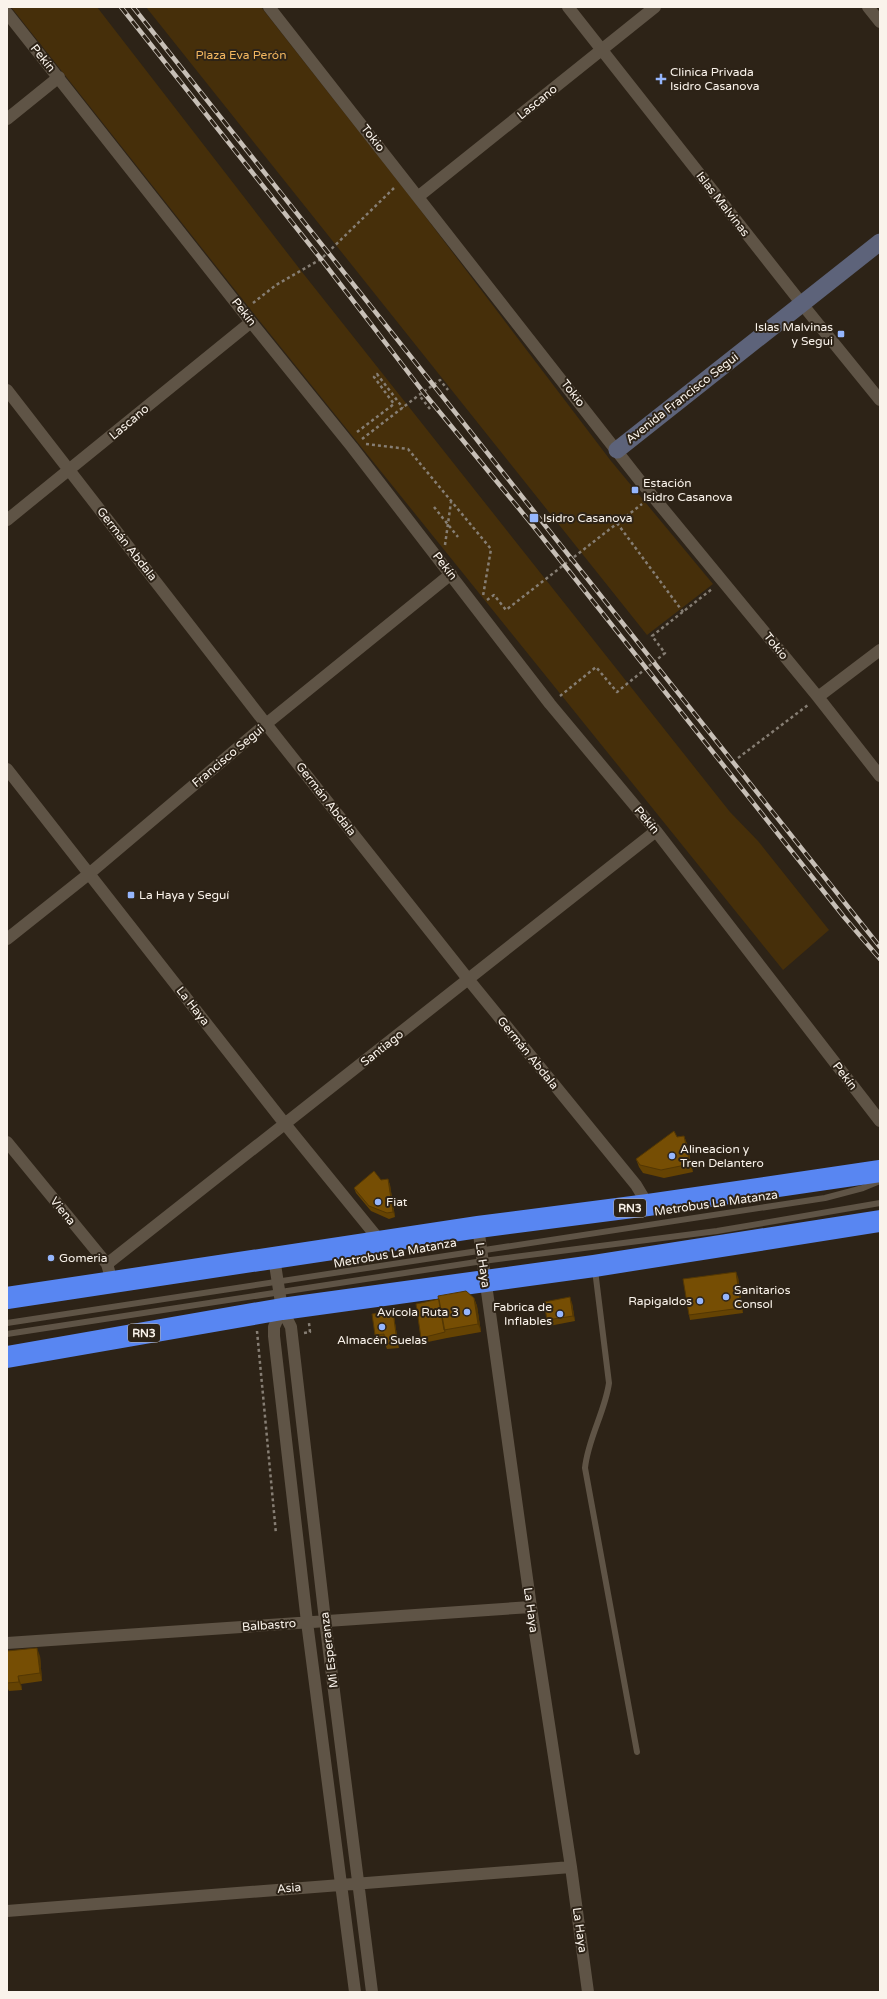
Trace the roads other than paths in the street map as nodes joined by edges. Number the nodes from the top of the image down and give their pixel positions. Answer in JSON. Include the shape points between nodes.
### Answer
{"nodes":[{"id":1,"x":269,"y":7,"type":"edge"},
{"id":2,"x":568,"y":7,"type":"edge"},
{"id":3,"x":655,"y":7,"type":"edge"},
{"id":4,"x":868,"y":7,"type":"edge"},
{"id":5,"x":7,"y":13,"type":"edge"},
{"id":6,"x":880,"y":22,"type":"edge"},
{"id":7,"x":602,"y":50,"type":"junction"},
{"id":8,"x":59,"y":78,"type":"junction"},
{"id":9,"x":7,"y":118,"type":"edge"},
{"id":10,"x":419,"y":196,"type":"junction"},
{"id":11,"x":880,"y":242,"type":"edge"},
{"id":12,"x":802,"y":304,"type":"junction"},
{"id":13,"x":247,"y":317,"type":"junction"},
{"id":14,"x":7,"y":390,"type":"edge"},
{"id":15,"x":880,"y":400,"type":"edge"},
{"id":16,"x":617,"y":450,"type":"junction"},
{"id":17,"x":70,"y":470,"type":"junction"},
{"id":18,"x":7,"y":520,"type":"edge"},
{"id":19,"x":451,"y":574,"type":"junction"},
{"id":20,"x":880,"y":650,"type":"edge"},
{"id":21,"x":818,"y":697,"type":"junction"},
{"id":22,"x":266,"y":724,"type":"junction"},
{"id":23,"x":7,"y":769,"type":"edge"},
{"id":24,"x":880,"y":776,"type":"edge"},
{"id":25,"x":656,"y":831,"type":"junction"},
{"id":26,"x":90,"y":873,"type":"junction"},
{"id":27,"x":7,"y":939,"type":"edge"},
{"id":28,"x":468,"y":980,"type":"junction"},
{"id":29,"x":880,"y":1122,"type":"edge"},
{"id":30,"x":286,"y":1124,"type":"junction"},
{"id":31,"x":7,"y":1142,"type":"edge"},
{"id":32,"x":880,"y":1171,"type":"edge"},
{"id":33,"x":880,"y":1181,"type":"edge"},
{"id":34,"x":880,"y":1203,"type":"edge"},
{"id":35,"x":648,"y":1205,"type":"junction"},
{"id":36,"x":880,"y":1221,"type":"edge"},
{"id":37,"x":478,"y":1227,"type":"junction"},
{"id":38,"x":381,"y":1242,"type":"junction"},
{"id":39,"x":274,"y":1258,"type":"junction"},
{"id":40,"x":483,"y":1264,"type":"junction"},
{"id":41,"x":594,"y":1266,"type":"junction"},
{"id":42,"x":110,"y":1274,"type":"junction"},
{"id":43,"x":280,"y":1295,"type":"junction"},
{"id":44,"x":7,"y":1298,"type":"edge"},
{"id":45,"x":7,"y":1323,"type":"edge"},
{"id":46,"x":7,"y":1334,"type":"edge"},
{"id":47,"x":7,"y":1356,"type":"edge"},
{"id":48,"x":531,"y":1607,"type":"junction"},
{"id":49,"x":325,"y":1620,"type":"junction"},
{"id":50,"x":308,"y":1622,"type":"junction"},
{"id":51,"x":7,"y":1643,"type":"edge"},
{"id":52,"x":637,"y":1752,"type":"dead end"},
{"id":53,"x":571,"y":1867,"type":"junction"},
{"id":54,"x":357,"y":1883,"type":"junction"},
{"id":55,"x":341,"y":1884,"type":"junction"},
{"id":56,"x":7,"y":1911,"type":"edge"},
{"id":57,"x":356,"y":1992,"type":"edge"},
{"id":58,"x":372,"y":1992,"type":"edge"},
{"id":59,"x":588,"y":1992,"type":"edge"}],
"edges":[{"from":1,"to":10,"type":"street","name":"Tokio"},
{"from":2,"to":7,"type":"street","name":"Islas Malvinas"},
{"from":3,"to":7,"type":"street","name":"Lascano"},
{"from":4,"to":6,"type":"street"},
{"from":5,"to":8,"type":"street","name":"Pekín"},
{"from":7,"to":10,"type":"street","name":"Lascano"},
{"from":7,"to":12,"type":"street","name":"Islas Malvinas"},
{"from":8,"to":9,"type":"street"},
{"from":8,"to":13,"type":"street","name":"Pekín"},
{"from":10,"to":16,"type":"street","name":"Tokio"},
{"from":11,"to":12,"type":"street","name":"Avenida Francisco Segui"},
{"from":12,"to":15,"type":"street","name":"Islas Malvinas"},
{"from":12,"to":16,"type":"street","name":"Avenida Francisco Segui"},
{"from":13,"to":17,"type":"street","name":"Lascano"},
{"from":13,"to":19,"type":"street","name":"Pekín"},
{"from":14,"to":17,"type":"street","name":"Germán Abdala"},
{"from":16,"to":21,"type":"street","name":"Tokio"},
{"from":17,"to":18,"type":"street","name":"Lascano"},
{"from":17,"to":22,"type":"street","name":"Germán Abdala"},
{"from":19,"to":22,"type":"street","name":"Francisco Segui"},
{"from":19,"to":25,"type":"street","name":"Pekín","via":[[550,704]]},
{"from":20,"to":21,"type":"street"},
{"from":21,"to":24,"type":"street","name":"Tokio"},
{"from":22,"to":26,"type":"street","name":"Francisco Segui"},
{"from":22,"to":28,"type":"street","name":"Germán Abdala"},
{"from":23,"to":26,"type":"street","name":"La Haya"},
{"from":25,"to":28,"type":"street","name":"Santiago"},
{"from":25,"to":29,"type":"street","name":"Pekín"},
{"from":26,"to":27,"type":"street","name":"Francisco Segui"},
{"from":26,"to":30,"type":"street","name":"La Haya"},
{"from":28,"to":30,"type":"street","name":"Santiago"},
{"from":28,"to":35,"type":"street","name":"Germán Abdala","via":[[636,1185]]},
{"from":30,"to":38,"type":"street","name":"La Haya"},
{"from":30,"to":42,"type":"street","name":"Santiago"},
{"from":31,"to":42,"type":"street","name":"Viena"},
{"from":32,"to":35,"type":"highway","number":"RN3"},
{"from":33,"to":40,"type":"lane","name":"Metrobus La Matanza","via":[[825,1198]]},
{"from":34,"to":40,"type":"lane","name":"Metrobus La Matanza","via":[[717,1231]]},
{"from":35,"to":37,"type":"highway","number":"RN3"},
{"from":36,"to":41,"type":"highway","number":"RN3"},
{"from":37,"to":38,"type":"highway","number":"RN3"},
{"from":37,"to":40,"type":"street","name":"La Haya"},
{"from":38,"to":39,"type":"highway","number":"RN3"},
{"from":39,"to":42,"type":"highway","number":"RN3"},
{"from":39,"to":43,"type":"street","name":"Mi Esperanza"},
{"from":40,"to":41,"type":"highway","number":"RN3"},
{"from":40,"to":43,"type":"highway","number":"RN3"},
{"from":40,"to":43,"type":"lane","name":"Metrobus La Matanza"},
{"from":40,"to":48,"type":"street","name":"La Haya"},
{"from":41,"to":52,"type":"lane","via":[[610,1383],[586,1455],[585,1468]]},
{"from":42,"to":44,"type":"highway","number":"RN3"},
{"from":43,"to":45,"type":"lane","name":"Metrobus La Matanza"},
{"from":43,"to":46,"type":"lane","name":"Metrobus La Matanza"},
{"from":43,"to":47,"type":"highway","number":"RN3","via":[[255,1314]]},
{"from":43,"to":49,"type":"street","name":"Mi Esperanza","via":[[291,1327]]},
{"from":43,"to":50,"type":"street","name":"Mi Esperanza","via":[[274,1327]]},
{"from":48,"to":49,"type":"street","name":"Balbastro"},
{"from":48,"to":53,"type":"street","name":"La Haya"},
{"from":49,"to":50,"type":"street","name":"Balbastro"},
{"from":49,"to":54,"type":"street","name":"Mi Esperanza"},
{"from":50,"to":51,"type":"street","name":"Balbastro"},
{"from":50,"to":55,"type":"street","name":"Mi Esperanza"},
{"from":53,"to":54,"type":"street","name":"Asia"},
{"from":53,"to":59,"type":"street","name":"La Haya"},
{"from":54,"to":55,"type":"street","name":"Asia"},
{"from":54,"to":58,"type":"street","name":"Mi Esperanza"},
{"from":55,"to":56,"type":"street","name":"Asia"},
{"from":55,"to":57,"type":"street","name":"Mi Esperanza"}]}
